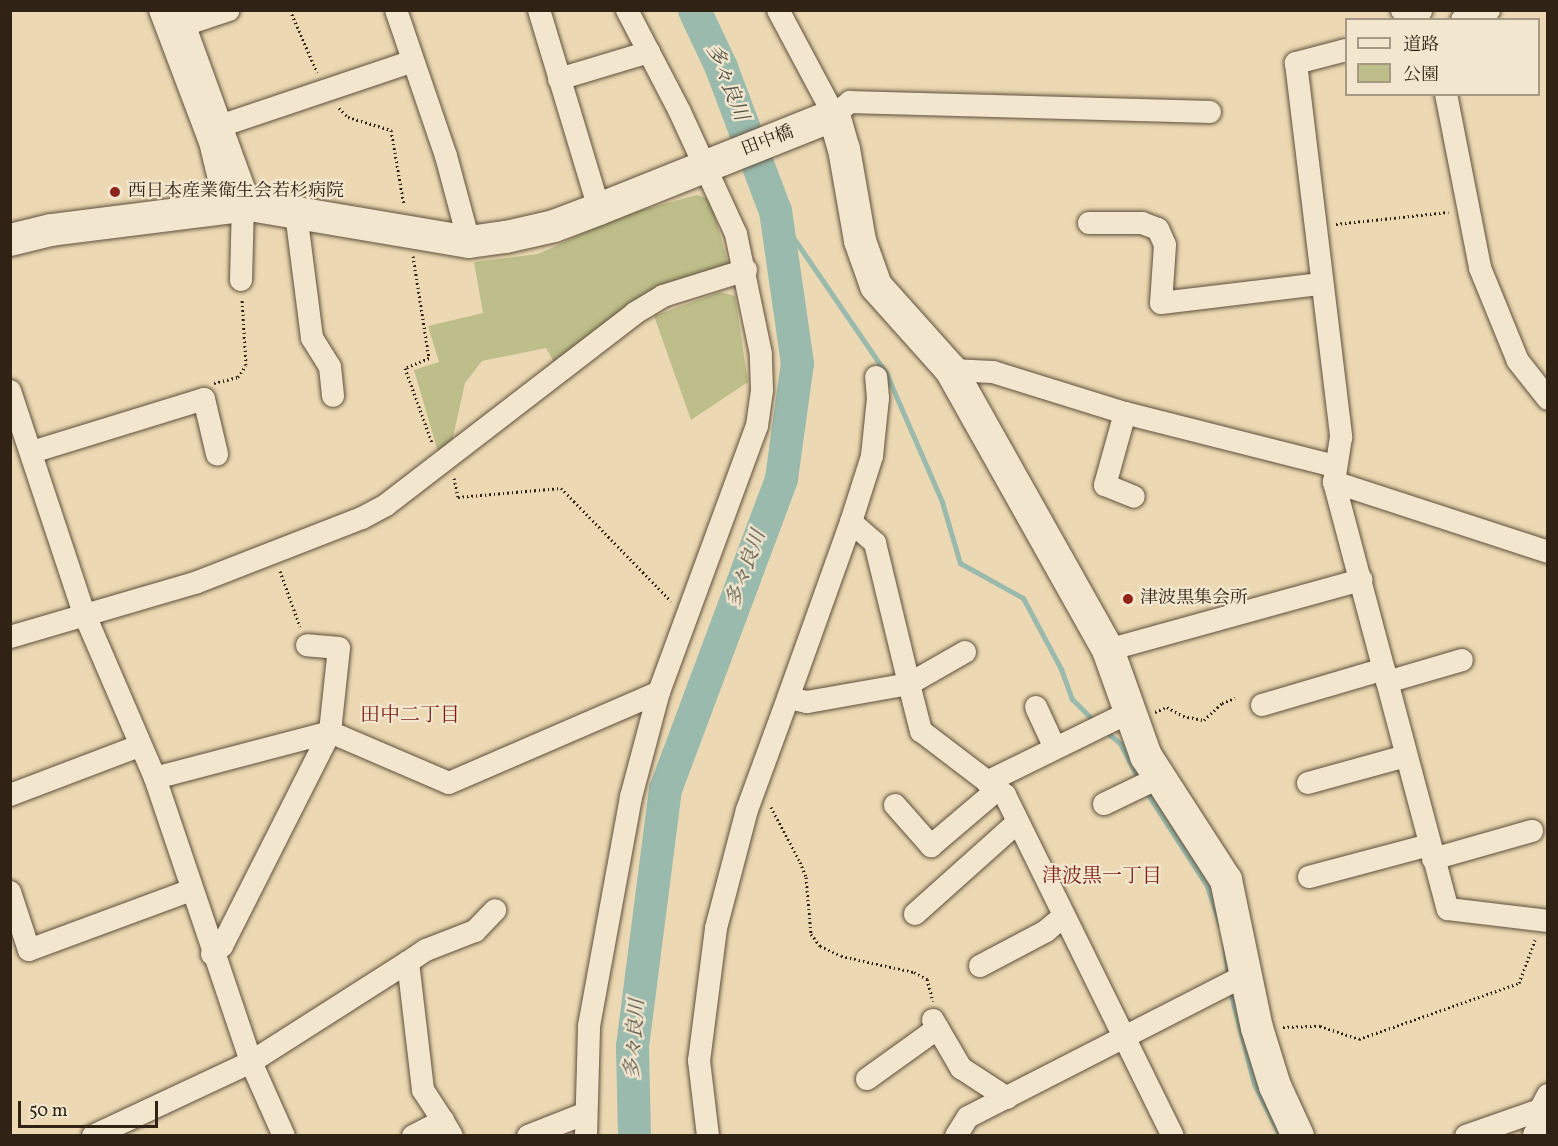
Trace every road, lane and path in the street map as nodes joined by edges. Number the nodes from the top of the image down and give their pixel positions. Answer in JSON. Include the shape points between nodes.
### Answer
{"nodes":[{"id":1,"x":160,"y":10,"type":"edge"},
{"id":2,"x":229,"y":10,"type":"edge"},
{"id":3,"x":290,"y":10,"type":"edge"},
{"id":4,"x":396,"y":10,"type":"edge"},
{"id":5,"x":539,"y":10,"type":"edge"},
{"id":6,"x":627,"y":10,"type":"edge"},
{"id":7,"x":778,"y":10,"type":"edge"},
{"id":8,"x":1402,"y":10,"type":"edge"},
{"id":9,"x":1421,"y":11,"type":"edge"},
{"id":10,"x":1485,"y":11,"type":"edge"},
{"id":11,"x":182,"y":18,"type":"edge"},
{"id":12,"x":1467,"y":18,"type":"edge"},
{"id":13,"x":1345,"y":51,"type":"edge"},
{"id":14,"x":649,"y":52,"type":"junction"},
{"id":15,"x":413,"y":61,"type":"junction"},
{"id":16,"x":559,"y":79,"type":"junction"},
{"id":17,"x":325,"y":91,"type":"junction"},
{"id":18,"x":1446,"y":96,"type":"edge"},
{"id":19,"x":1210,"y":112,"type":"dead end"},
{"id":20,"x":826,"y":119,"type":"junction"},
{"id":21,"x":223,"y":125,"type":"junction"},
{"id":22,"x":712,"y":164,"type":"junction"},
{"id":23,"x":240,"y":206,"type":"junction"},
{"id":24,"x":600,"y":209,"type":"junction"},
{"id":25,"x":1468,"y":209,"type":"junction"},
{"id":26,"x":296,"y":213,"type":"junction"},
{"id":27,"x":1089,"y":223,"type":"dead end"},
{"id":28,"x":1314,"y":227,"type":"junction"},
{"id":29,"x":409,"y":232,"type":"junction"},
{"id":30,"x":10,"y":240,"type":"edge"},
{"id":31,"x":469,"y":242,"type":"junction"},
{"id":32,"x":746,"y":270,"type":"junction"},
{"id":33,"x":241,"y":280,"type":"joint"},
{"id":34,"x":1321,"y":284,"type":"junction"},
{"id":35,"x":951,"y":370,"type":"junction"},
{"id":36,"x":876,"y":377,"type":"dead end"},
{"id":37,"x":10,"y":391,"type":"edge"},
{"id":38,"x":333,"y":396,"type":"dead end"},
{"id":39,"x":204,"y":399,"type":"junction"},
{"id":40,"x":1548,"y":399,"type":"edge"},
{"id":41,"x":1125,"y":414,"type":"junction"},
{"id":42,"x":32,"y":452,"type":"junction"},
{"id":43,"x":217,"y":454,"type":"dead end"},
{"id":44,"x":444,"y":460,"type":"junction"},
{"id":45,"x":1334,"y":474,"type":"junction"},
{"id":46,"x":1134,"y":497,"type":"dead end"},
{"id":47,"x":851,"y":522,"type":"junction"},
{"id":48,"x":274,"y":552,"type":"junction"},
{"id":49,"x":1548,"y":552,"type":"edge"},
{"id":50,"x":1361,"y":580,"type":"junction"},
{"id":51,"x":84,"y":613,"type":"junction"},
{"id":52,"x":687,"y":617,"type":"junction"},
{"id":53,"x":10,"y":637,"type":"edge"},
{"id":54,"x":307,"y":645,"type":"joint"},
{"id":55,"x":1108,"y":650,"type":"junction"},
{"id":56,"x":965,"y":652,"type":"dead end"},
{"id":57,"x":1462,"y":660,"type":"dead end"},
{"id":58,"x":1386,"y":675,"type":"junction"},
{"id":59,"x":909,"y":684,"type":"junction"},
{"id":60,"x":659,"y":693,"type":"junction"},
{"id":61,"x":788,"y":698,"type":"junction"},
{"id":62,"x":1235,"y":698,"type":"dead end"},
{"id":63,"x":1262,"y":705,"type":"dead end"},
{"id":64,"x":1036,"y":707,"type":"dead end"},
{"id":65,"x":1129,"y":717,"type":"junction"},
{"id":66,"x":330,"y":732,"type":"junction"},
{"id":67,"x":139,"y":746,"type":"junction"},
{"id":68,"x":1055,"y":748,"type":"junction"},
{"id":69,"x":1406,"y":756,"type":"junction"},
{"id":70,"x":154,"y":778,"type":"junction"},
{"id":71,"x":758,"y":778,"type":"junction"},
{"id":72,"x":1158,"y":778,"type":"junction"},
{"id":73,"x":1308,"y":783,"type":"dead end"},
{"id":74,"x":992,"y":786,"type":"junction"},
{"id":75,"x":10,"y":795,"type":"edge"},
{"id":76,"x":1104,"y":804,"type":"dead end"},
{"id":77,"x":895,"y":806,"type":"dead end"},
{"id":78,"x":1018,"y":822,"type":"junction"},
{"id":79,"x":1532,"y":831,"type":"dead end"},
{"id":80,"x":1431,"y":852,"type":"junction"},
{"id":81,"x":1309,"y":877,"type":"dead end"},
{"id":82,"x":191,"y":890,"type":"junction"},
{"id":83,"x":10,"y":892,"type":"edge"},
{"id":84,"x":495,"y":910,"type":"dead end"},
{"id":85,"x":915,"y":914,"type":"dead end"},
{"id":86,"x":1064,"y":916,"type":"junction"},
{"id":87,"x":1542,"y":927,"type":"edge"},
{"id":88,"x":212,"y":954,"type":"junction"},
{"id":89,"x":20,"y":955,"type":"edge"},
{"id":90,"x":408,"y":962,"type":"junction"},
{"id":91,"x":980,"y":966,"type":"dead end"},
{"id":92,"x":1247,"y":974,"type":"junction"},
{"id":93,"x":935,"y":1024,"type":"junction"},
{"id":94,"x":1257,"y":1028,"type":"junction"},
{"id":95,"x":1125,"y":1039,"type":"junction"},
{"id":96,"x":251,"y":1062,"type":"junction"},
{"id":97,"x":867,"y":1079,"type":"dead end"},
{"id":98,"x":1548,"y":1095,"type":"edge"},
{"id":99,"x":1007,"y":1098,"type":"junction"},
{"id":100,"x":586,"y":1113,"type":"junction"},
{"id":101,"x":447,"y":1129,"type":"edge"},
{"id":102,"x":1548,"y":1132,"type":"edge"},
{"id":103,"x":93,"y":1136,"type":"edge"},
{"id":104,"x":284,"y":1136,"type":"edge"},
{"id":105,"x":413,"y":1136,"type":"edge"},
{"id":106,"x":528,"y":1136,"type":"edge"},
{"id":107,"x":586,"y":1136,"type":"edge"},
{"id":108,"x":708,"y":1136,"type":"edge"},
{"id":109,"x":956,"y":1136,"type":"edge"},
{"id":110,"x":1173,"y":1136,"type":"edge"},
{"id":111,"x":1298,"y":1136,"type":"edge"},
{"id":112,"x":1466,"y":1136,"type":"edge"},
{"id":113,"x":1539,"y":1136,"type":"edge"}],
"edges":[{"from":1,"to":23,"type":"street","via":[[210,142]]},
{"from":2,"to":11,"type":"street"},
{"from":3,"to":17,"type":"path"},
{"from":4,"to":15,"type":"street"},
{"from":5,"to":16,"type":"street"},
{"from":6,"to":14,"type":"street"},
{"from":7,"to":20,"type":"street"},
{"from":8,"to":9,"type":"street"},
{"from":10,"to":12,"type":"street"},
{"from":11,"to":21,"type":"street"},
{"from":13,"to":28,"type":"street","via":[[1296,63]]},
{"from":14,"to":16,"type":"street"},
{"from":14,"to":22,"type":"street"},
{"from":15,"to":17,"type":"street"},
{"from":15,"to":31,"type":"street","via":[[446,156]]},
{"from":16,"to":24,"type":"street"},
{"from":17,"to":21,"type":"street"},
{"from":17,"to":29,"type":"path","via":[[348,117],[391,130]]},
{"from":18,"to":25,"type":"street"},
{"from":19,"to":20,"type":"street","via":[[850,102]]},
{"from":20,"to":22,"type":"street","name":"田中橋"},
{"from":20,"to":35,"type":"street","via":[[844,149],[854,220],[876,286]]},
{"from":21,"to":23,"type":"street"},
{"from":22,"to":24,"type":"street","name":"田中橋"},
{"from":22,"to":32,"type":"street"},
{"from":23,"to":26,"type":"street"},
{"from":23,"to":30,"type":"street","via":[[51,230]]},
{"from":23,"to":33,"type":"street"},
{"from":24,"to":31,"type":"street","name":"田中橋","via":[[554,226]]},
{"from":25,"to":28,"type":"path"},
{"from":25,"to":40,"type":"street","via":[[1480,268],[1501,326],[1518,361]]},
{"from":26,"to":29,"type":"street"},
{"from":26,"to":38,"type":"street","via":[[312,338],[330,367]]},
{"from":27,"to":34,"type":"street","via":[[1142,223],[1158,230],[1165,245],[1161,303]]},
{"from":28,"to":34,"type":"street"},
{"from":29,"to":31,"type":"street"},
{"from":29,"to":44,"type":"path","via":[[429,358],[405,368]]},
{"from":32,"to":44,"type":"street","via":[[663,296]]},
{"from":32,"to":52,"type":"street","via":[[760,354],[762,390],[757,426]]},
{"from":33,"to":39,"type":"path","via":[[246,365],[238,377],[210,384]]},
{"from":34,"to":45,"type":"street","via":[[1341,437]]},
{"from":35,"to":41,"type":"street","via":[[993,372]]},
{"from":35,"to":55,"type":"street"},
{"from":36,"to":47,"type":"street","via":[[879,398],[872,456]]},
{"from":37,"to":42,"type":"street"},
{"from":39,"to":42,"type":"street"},
{"from":39,"to":43,"type":"street"},
{"from":41,"to":45,"type":"street"},
{"from":41,"to":46,"type":"street","via":[[1105,485]]},
{"from":42,"to":51,"type":"street"},
{"from":44,"to":48,"type":"street","via":[[362,518]]},
{"from":44,"to":52,"type":"path","via":[[458,497],[561,488]]},
{"from":45,"to":49,"type":"street"},
{"from":45,"to":50,"type":"street"},
{"from":47,"to":59,"type":"street","via":[[875,543]]},
{"from":47,"to":61,"type":"street"},
{"from":48,"to":51,"type":"street","via":[[195,583]]},
{"from":48,"to":54,"type":"path"},
{"from":50,"to":55,"type":"street"},
{"from":50,"to":58,"type":"street"},
{"from":51,"to":53,"type":"street"},
{"from":51,"to":67,"type":"street"},
{"from":52,"to":60,"type":"street"},
{"from":54,"to":66,"type":"street","via":[[339,648]]},
{"from":55,"to":65,"type":"street"},
{"from":56,"to":59,"type":"street"},
{"from":57,"to":58,"type":"street"},
{"from":58,"to":63,"type":"street"},
{"from":58,"to":69,"type":"street"},
{"from":59,"to":61,"type":"street","via":[[807,702]]},
{"from":59,"to":74,"type":"street","via":[[921,731]]},
{"from":60,"to":66,"type":"street","via":[[449,783]]},
{"from":60,"to":100,"type":"street","via":[[630,797],[589,1026]]},
{"from":61,"to":71,"type":"street"},
{"from":62,"to":65,"type":"path","via":[[1222,702],[1204,720],[1183,716],[1167,707]]},
{"from":64,"to":68,"type":"street"},
{"from":65,"to":68,"type":"street"},
{"from":65,"to":72,"type":"street"},
{"from":66,"to":70,"type":"street"},
{"from":66,"to":88,"type":"street","via":[[222,946]]},
{"from":67,"to":70,"type":"street"},
{"from":67,"to":75,"type":"street"},
{"from":68,"to":74,"type":"street"},
{"from":69,"to":73,"type":"street"},
{"from":69,"to":80,"type":"street"},
{"from":70,"to":82,"type":"street"},
{"from":71,"to":93,"type":"path","via":[[774,818],[806,877],[811,934],[820,946],[841,956],[914,972],[927,979],[933,990]]},
{"from":71,"to":108,"type":"street","via":[[716,928],[699,1061]]},
{"from":72,"to":76,"type":"street"},
{"from":72,"to":92,"type":"street","via":[[1226,880]]},
{"from":74,"to":77,"type":"street","via":[[931,846]]},
{"from":74,"to":78,"type":"street","via":[[1005,795]]},
{"from":78,"to":85,"type":"street"},
{"from":78,"to":86,"type":"street"},
{"from":79,"to":80,"type":"street"},
{"from":80,"to":81,"type":"street"},
{"from":80,"to":87,"type":"street","via":[[1448,909]]},
{"from":82,"to":88,"type":"street"},
{"from":82,"to":89,"type":"street"},
{"from":83,"to":89,"type":"street"},
{"from":84,"to":90,"type":"street","via":[[475,931],[426,950]]},
{"from":86,"to":91,"type":"street","via":[[1047,931]]},
{"from":86,"to":95,"type":"street"},
{"from":87,"to":94,"type":"path","via":[[1519,983],[1359,1039],[1320,1026]]},
{"from":88,"to":96,"type":"street"},
{"from":90,"to":96,"type":"street"},
{"from":90,"to":101,"type":"street","via":[[423,1090]]},
{"from":92,"to":94,"type":"street"},
{"from":92,"to":95,"type":"street"},
{"from":93,"to":97,"type":"street"},
{"from":93,"to":99,"type":"street","via":[[961,1068]]},
{"from":94,"to":111,"type":"street","via":[[1275,1086]]},
{"from":95,"to":99,"type":"street"},
{"from":95,"to":110,"type":"street"},
{"from":96,"to":103,"type":"street"},
{"from":96,"to":104,"type":"street"},
{"from":98,"to":112,"type":"street","via":[[1540,1110]]},
{"from":99,"to":109,"type":"street","via":[[968,1117]]},
{"from":100,"to":106,"type":"street"},
{"from":100,"to":107,"type":"street"},
{"from":101,"to":105,"type":"street"},
{"from":102,"to":113,"type":"street"}]}
